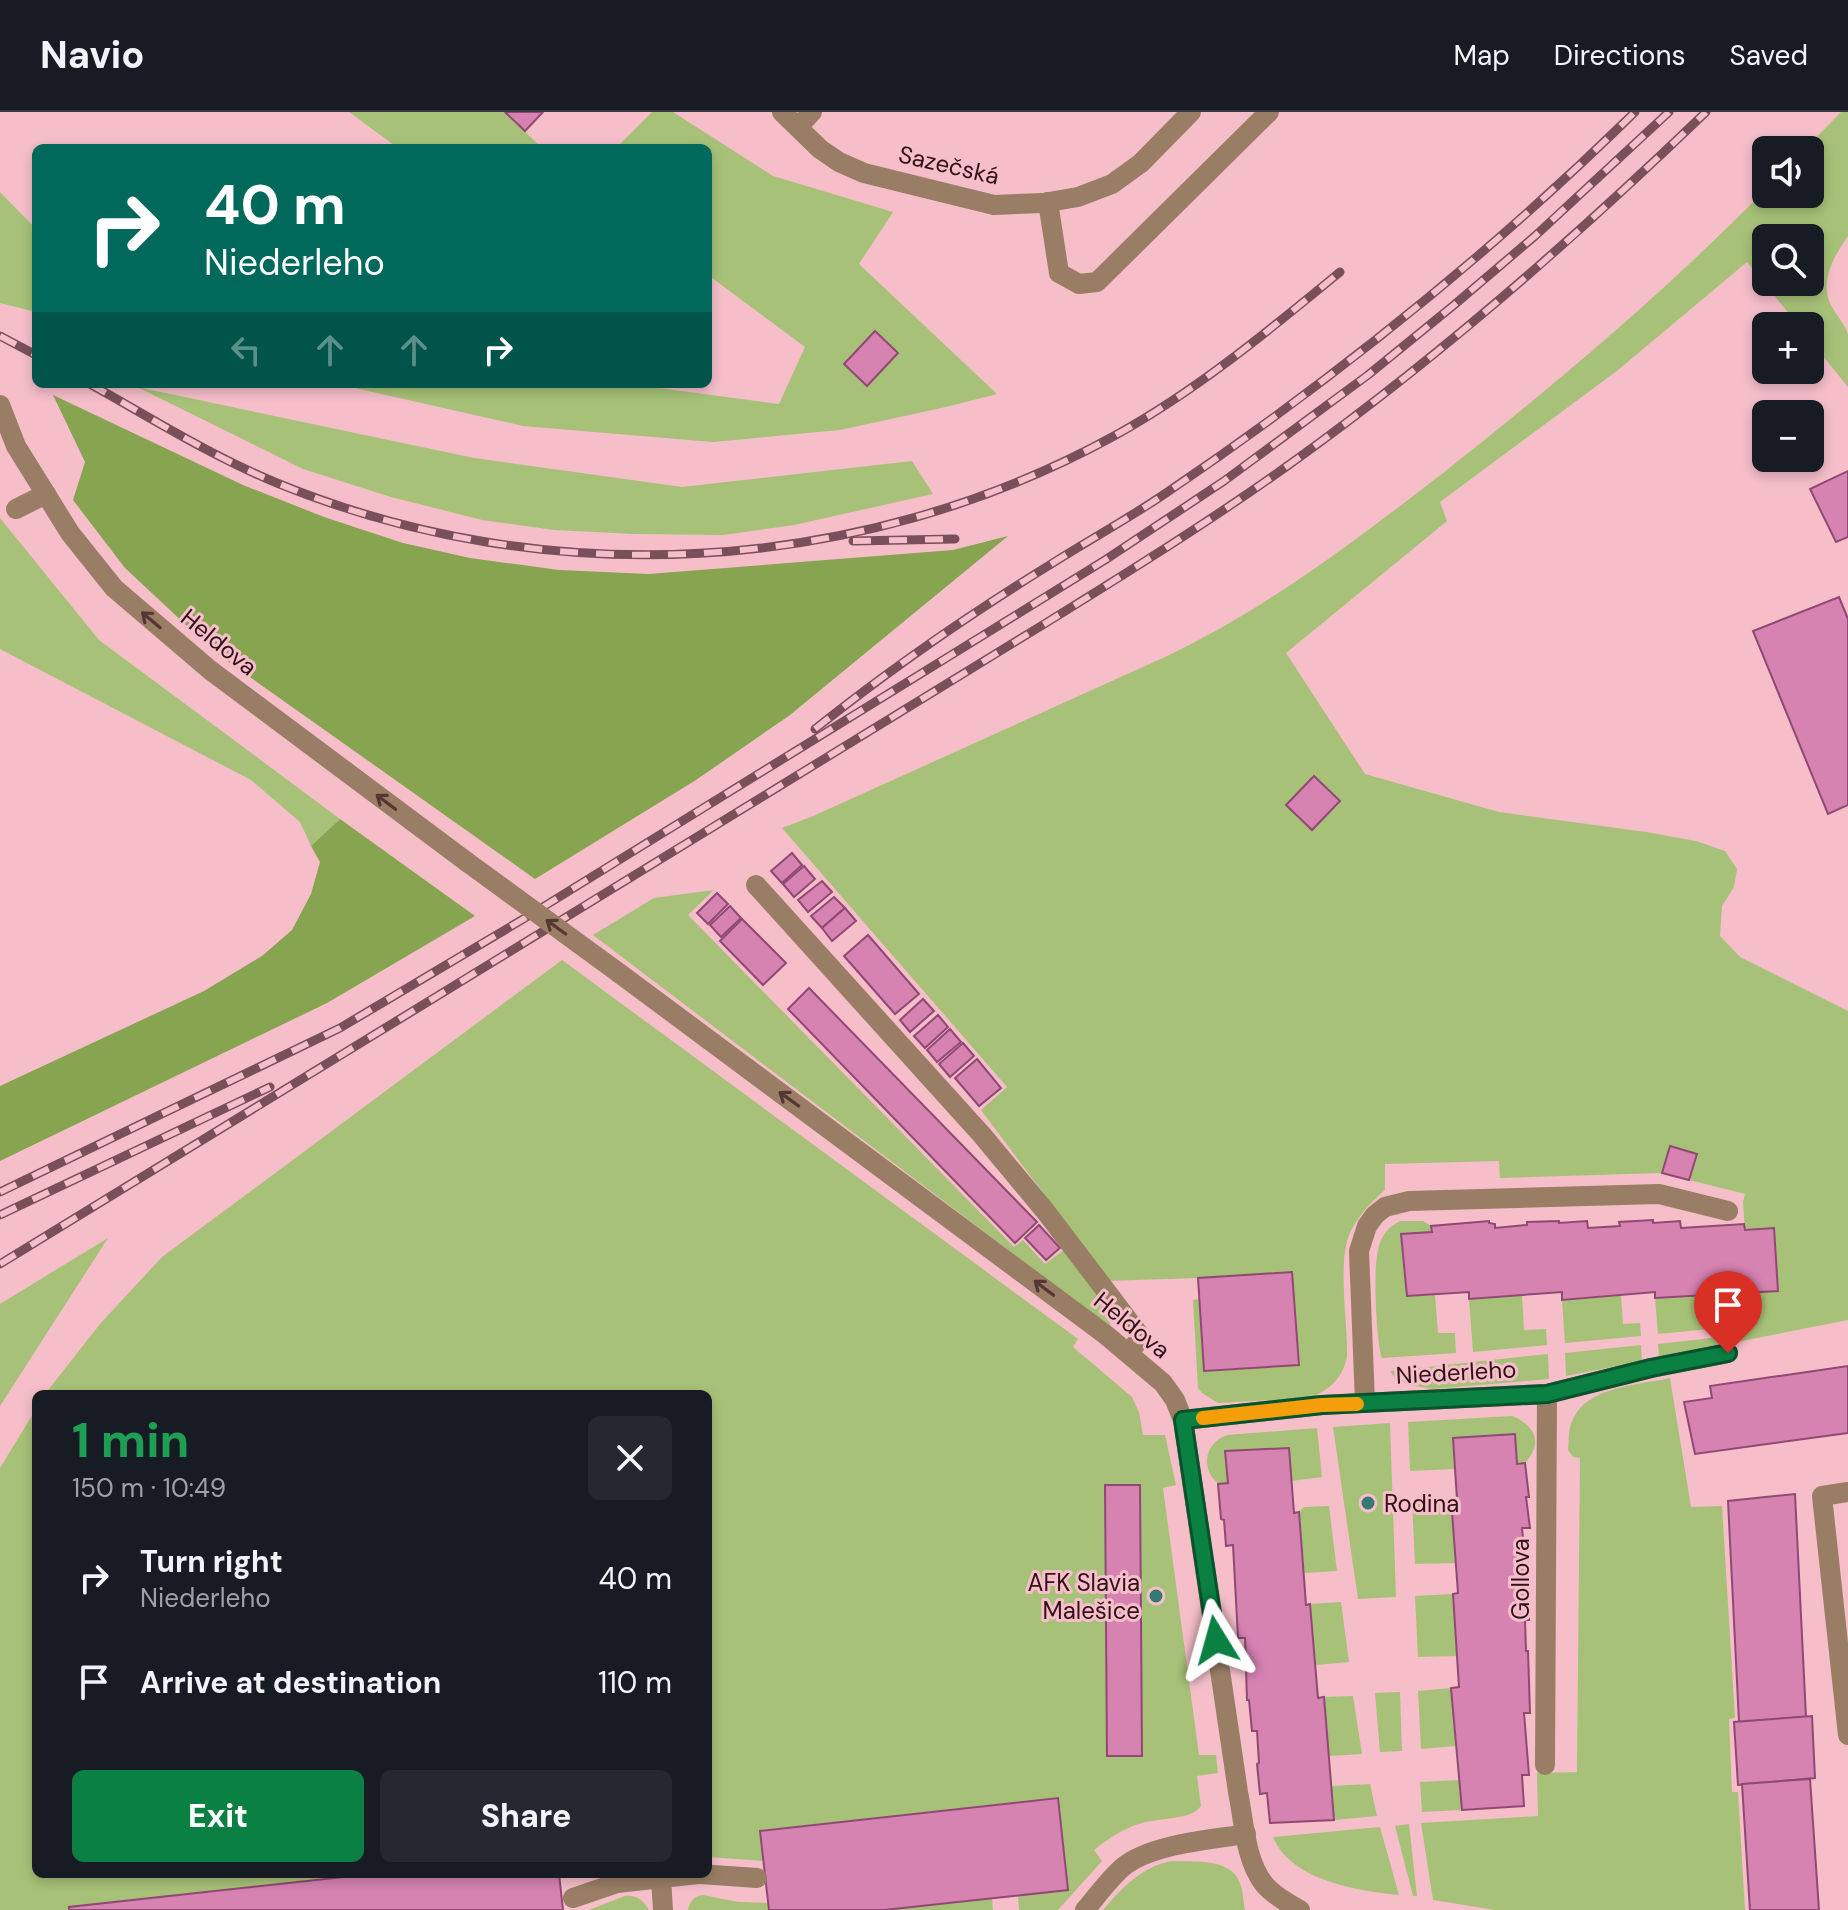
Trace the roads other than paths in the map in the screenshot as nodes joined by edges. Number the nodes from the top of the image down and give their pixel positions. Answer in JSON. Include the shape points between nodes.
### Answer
{"nodes":[{"id":1,"x":782,"y":112,"type":"edge"},
{"id":2,"x":812,"y":112,"type":"edge"},
{"id":3,"x":1191,"y":112,"type":"edge"},
{"id":4,"x":1269,"y":112,"type":"edge"},
{"id":5,"x":798,"y":127,"type":"junction"},
{"id":6,"x":1048,"y":202,"type":"junction"},
{"id":7,"x":0,"y":405,"type":"edge"},
{"id":8,"x":46,"y":494,"type":"junction"},
{"id":9,"x":16,"y":509,"type":"dead end"},
{"id":10,"x":756,"y":885,"type":"dead end"},
{"id":11,"x":1728,"y":1211,"type":"dead end"},
{"id":12,"x":1129,"y":1353,"type":"junction"},
{"id":13,"x":1728,"y":1353,"type":"dead end"},
{"id":14,"x":1547,"y":1394,"type":"junction"},
{"id":15,"x":1365,"y":1403,"type":"junction"},
{"id":16,"x":1183,"y":1420,"type":"junction"},
{"id":17,"x":1848,"y":1492,"type":"edge"},
{"id":18,"x":1848,"y":1735,"type":"edge"},
{"id":19,"x":1545,"y":1765,"type":"dead end"},
{"id":20,"x":1246,"y":1834,"type":"junction"},
{"id":21,"x":712,"y":1875,"type":"edge"},
{"id":22,"x":661,"y":1878,"type":"joint"},
{"id":23,"x":757,"y":1878,"type":"dead end"},
{"id":24,"x":573,"y":1898,"type":"dead end"},
{"id":25,"x":663,"y":1910,"type":"edge"},
{"id":26,"x":1085,"y":1910,"type":"edge"},
{"id":27,"x":1300,"y":1910,"type":"edge"}],
"edges":[{"from":1,"to":5,"type":"street","name":"Sazečská"},
{"from":2,"to":5,"type":"street"},
{"from":3,"to":6,"type":"street","name":"Sazečská","via":[[1141,163],[1112,184]]},
{"from":4,"to":6,"type":"street","via":[[1097,282],[1079,284],[1059,273]]},
{"from":5,"to":6,"type":"street","name":"Sazečská","via":[[830,156],[864,173],[994,205]]},
{"from":7,"to":8,"type":"street","name":"Heldova","via":[[16,446]]},
{"from":8,"to":9,"type":"street"},
{"from":12,"to":8,"type":"street","name":"Heldova","one_way":true,"bridge":true,"via":[[210,670],[114,588]]},
{"from":10,"to":12,"type":"street","via":[[1046,1212],[1141,1337]]},
{"from":11,"to":15,"type":"street","via":[[1659,1194],[1409,1201],[1385,1207],[1367,1226],[1359,1251]]},
{"from":12,"to":16,"type":"street","name":"Heldova","via":[[1163,1383]]},
{"from":13,"to":14,"type":"street","name":"Niederleho"},
{"from":14,"to":15,"type":"street","name":"Niederleho"},
{"from":14,"to":19,"type":"street","name":"Gollova"},
{"from":15,"to":16,"type":"street","name":"Niederleho"},
{"from":16,"to":20,"type":"street","name":"Heldova"},
{"from":17,"to":18,"type":"street","via":[[1822,1496]]},
{"from":20,"to":26,"type":"street","via":[[1141,1856],[1118,1872]]},
{"from":20,"to":27,"type":"street","name":"Heldova","via":[[1265,1885]]},
{"from":21,"to":23,"type":"street"},
{"from":22,"to":24,"type":"street","via":[[617,1883]]},
{"from":22,"to":25,"type":"street"}]}
